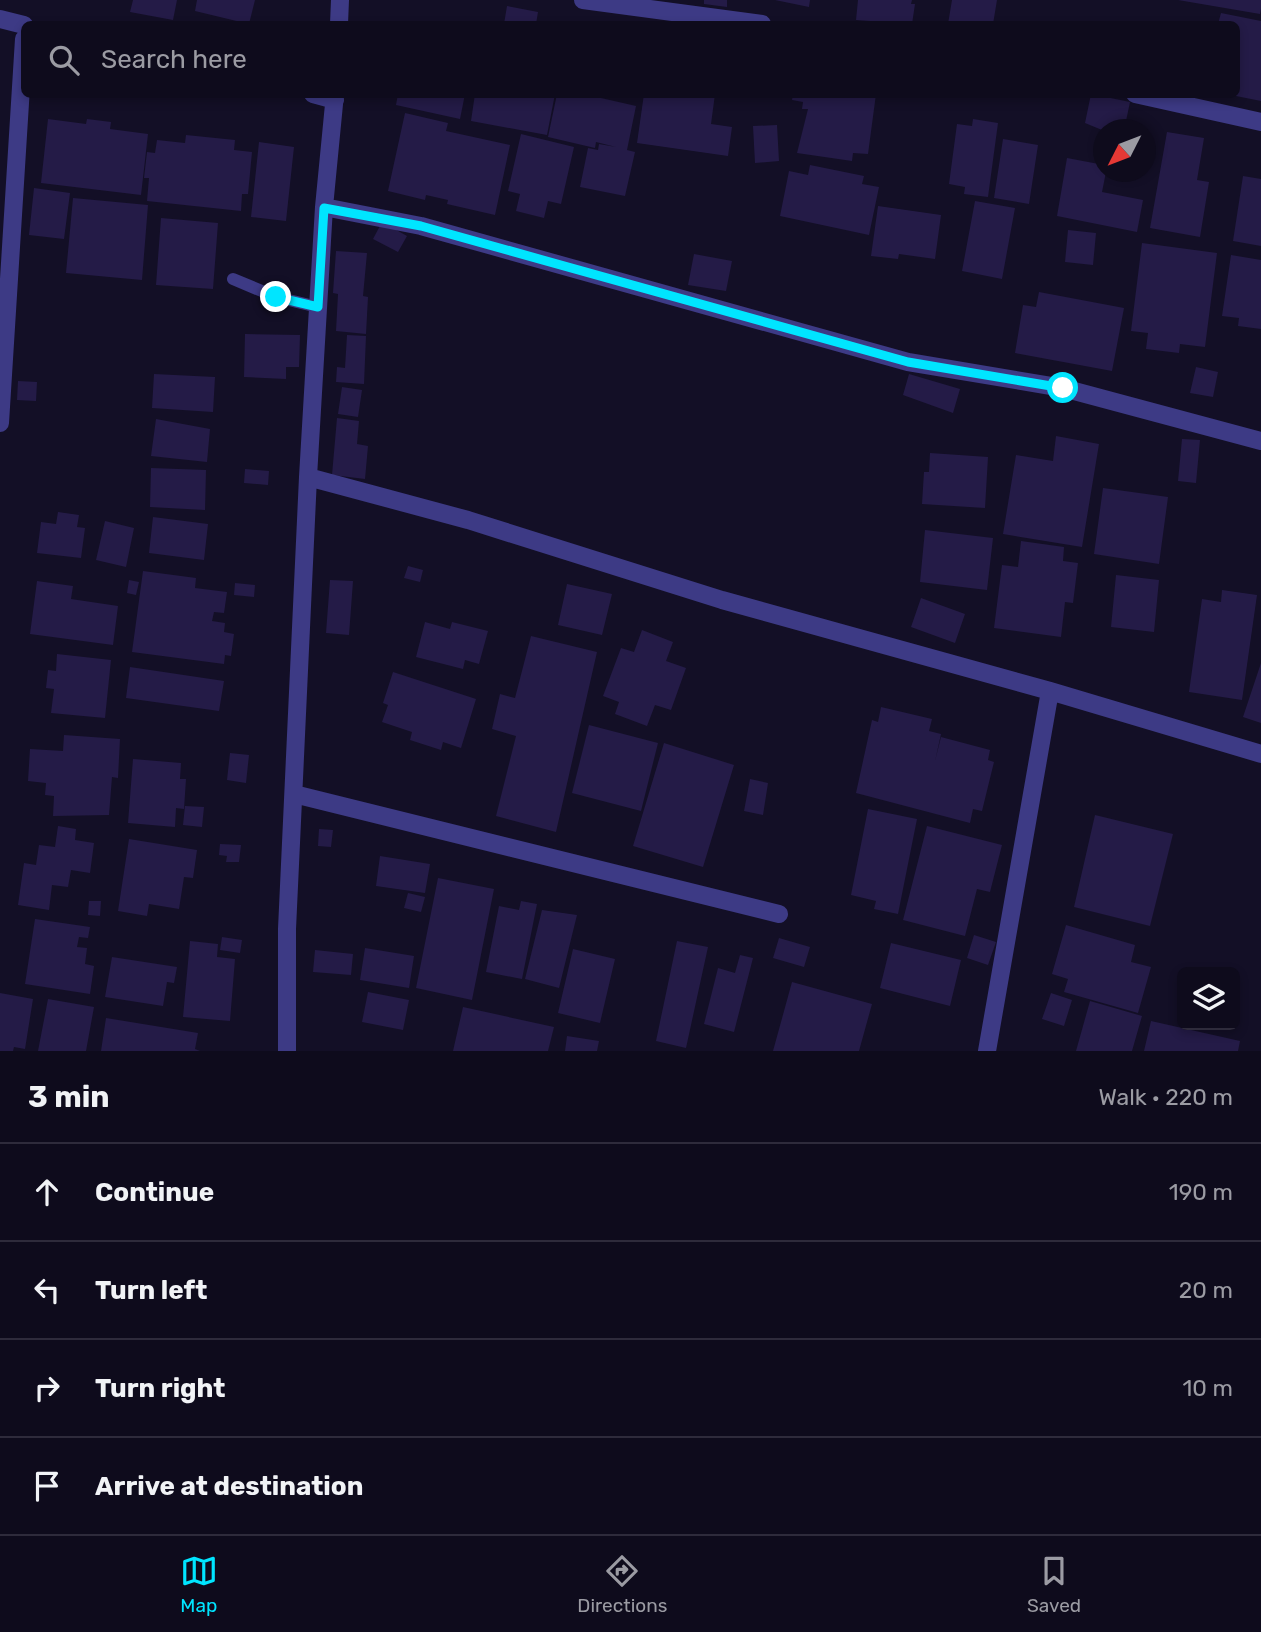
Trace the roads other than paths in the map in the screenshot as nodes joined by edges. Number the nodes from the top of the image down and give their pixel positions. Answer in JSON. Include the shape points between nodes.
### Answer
{"nodes":[{"id":1,"x":340,"y":0,"type":"edge"},
{"id":2,"x":583,"y":0,"type":"edge"},
{"id":3,"x":0,"y":19,"type":"edge"},
{"id":4,"x":339,"y":21,"type":"edge"},
{"id":5,"x":740,"y":21,"type":"edge"},
{"id":6,"x":21,"y":23,"type":"edge"},
{"id":7,"x":21,"y":87,"type":"edge"},
{"id":8,"x":335,"y":98,"type":"edge"},
{"id":9,"x":1154,"y":98,"type":"edge"},
{"id":10,"x":1261,"y":122,"type":"edge"},
{"id":11,"x":324,"y":208,"type":"junction"},
{"id":12,"x":233,"y":279,"type":"dead end"},
{"id":13,"x":318,"y":307,"type":"junction"},
{"id":14,"x":0,"y":423,"type":"edge"},
{"id":15,"x":1261,"y":441,"type":"edge"},
{"id":16,"x":308,"y":477,"type":"junction"},
{"id":17,"x":1050,"y":691,"type":"junction"},
{"id":18,"x":1261,"y":754,"type":"edge"},
{"id":19,"x":294,"y":794,"type":"junction"},
{"id":20,"x":779,"y":914,"type":"dead end"},
{"id":21,"x":287,"y":1051,"type":"edge"},
{"id":22,"x":987,"y":1051,"type":"edge"}],
"edges":[{"from":1,"to":4,"type":"street"},
{"from":2,"to":5,"type":"street"},
{"from":3,"to":6,"type":"street"},
{"from":7,"to":14,"type":"street"},
{"from":8,"to":11,"type":"street"},
{"from":9,"to":10,"type":"street"},
{"from":11,"to":13,"type":"street"},
{"from":11,"to":15,"type":"street","via":[[421,226],[908,362],[1063,388]]},
{"from":12,"to":13,"type":"lane","via":[[276,297]]},
{"from":13,"to":16,"type":"street"},
{"from":16,"to":17,"type":"street"},
{"from":16,"to":19,"type":"street"},
{"from":17,"to":18,"type":"street"},
{"from":17,"to":22,"type":"street"},
{"from":19,"to":20,"type":"street"},
{"from":19,"to":21,"type":"street"}]}
